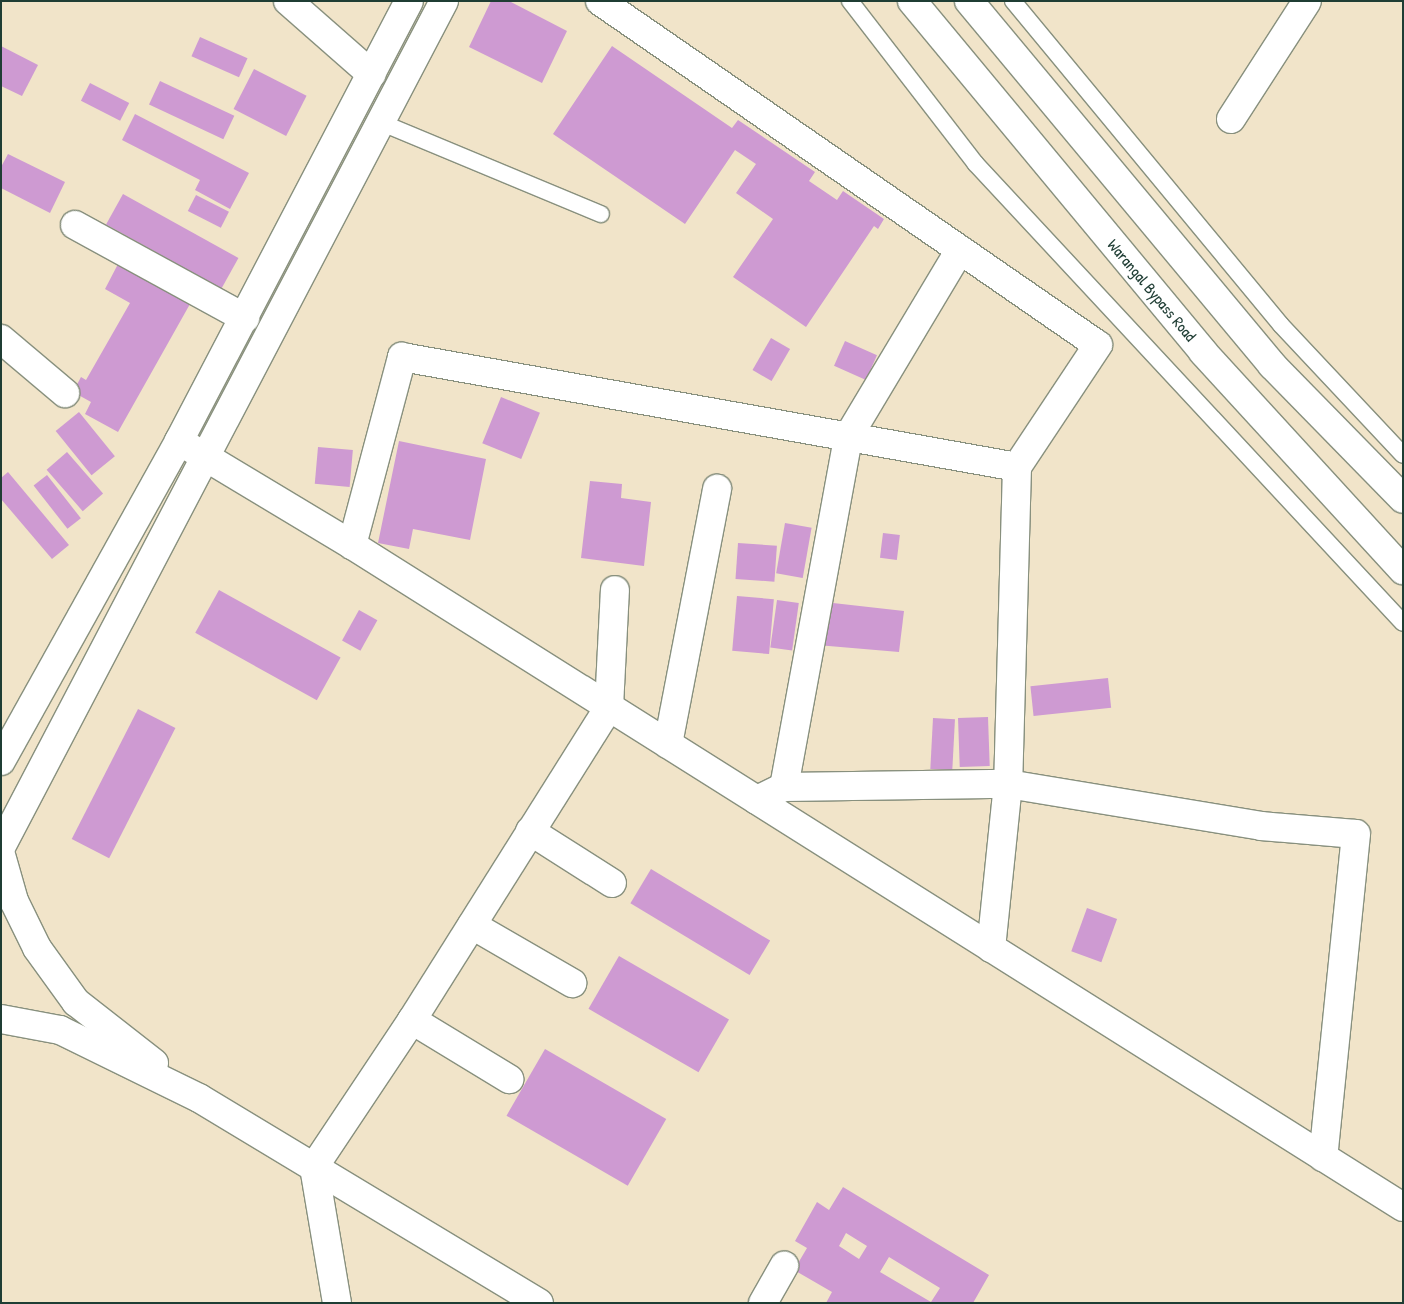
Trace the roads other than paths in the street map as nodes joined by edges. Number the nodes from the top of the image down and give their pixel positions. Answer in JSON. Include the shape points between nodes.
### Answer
{"nodes":[{"id":1,"x":288,"y":1,"type":"edge"},
{"id":2,"x":409,"y":1,"type":"edge"},
{"id":3,"x":444,"y":1,"type":"edge"},
{"id":4,"x":600,"y":1,"type":"edge"},
{"id":5,"x":850,"y":1,"type":"edge"},
{"id":6,"x":912,"y":1,"type":"edge"},
{"id":7,"x":969,"y":1,"type":"edge"},
{"id":8,"x":1013,"y":1,"type":"edge"},
{"id":9,"x":1307,"y":1,"type":"edge"},
{"id":10,"x":370,"y":74,"type":"junction"},
{"id":11,"x":1232,"y":118,"type":"dead end"},
{"id":12,"x":382,"y":122,"type":"junction"},
{"id":13,"x":601,"y":214,"type":"dead end"},
{"id":14,"x":75,"y":225,"type":"dead end"},
{"id":15,"x":960,"y":250,"type":"junction"},
{"id":16,"x":245,"y":318,"type":"junction"},
{"id":17,"x":1,"y":339,"type":"edge"},
{"id":18,"x":65,"y":393,"type":"dead end"},
{"id":19,"x":848,"y":437,"type":"junction"},
{"id":20,"x":179,"y":441,"type":"junction"},
{"id":21,"x":1403,"y":455,"type":"edge"},
{"id":22,"x":205,"y":456,"type":"junction"},
{"id":23,"x":1017,"y":467,"type":"junction"},
{"id":24,"x":717,"y":489,"type":"dead end"},
{"id":25,"x":1403,"y":499,"type":"edge"},
{"id":26,"x":352,"y":545,"type":"junction"},
{"id":27,"x":1403,"y":570,"type":"edge"},
{"id":28,"x":615,"y":590,"type":"dead end"},
{"id":29,"x":1403,"y":622,"type":"edge"},
{"id":30,"x":609,"y":707,"type":"junction"},
{"id":31,"x":668,"y":744,"type":"junction"},
{"id":32,"x":1,"y":761,"type":"edge"},
{"id":33,"x":1008,"y":784,"type":"junction"},
{"id":34,"x":784,"y":787,"type":"junction"},
{"id":35,"x":757,"y":800,"type":"junction"},
{"id":36,"x":530,"y":831,"type":"junction"},
{"id":37,"x":1,"y":847,"type":"edge"},
{"id":38,"x":1,"y":855,"type":"edge"},
{"id":39,"x":612,"y":883,"type":"dead end"},
{"id":40,"x":472,"y":925,"type":"junction"},
{"id":41,"x":992,"y":948,"type":"junction"},
{"id":42,"x":572,"y":983,"type":"dead end"},
{"id":43,"x":1,"y":1019,"type":"edge"},
{"id":44,"x":412,"y":1020,"type":"junction"},
{"id":45,"x":509,"y":1079,"type":"dead end"},
{"id":46,"x":199,"y":1098,"type":"junction"},
{"id":47,"x":1323,"y":1157,"type":"junction"},
{"id":48,"x":314,"y":1167,"type":"junction"},
{"id":49,"x":1403,"y":1207,"type":"edge"},
{"id":50,"x":784,"y":1266,"type":"dead end"},
{"id":51,"x":337,"y":1303,"type":"edge"},
{"id":52,"x":539,"y":1303,"type":"edge"},
{"id":53,"x":763,"y":1303,"type":"edge"}],
"edges":[{"from":1,"to":10,"type":"main road"},
{"from":2,"to":10,"type":"main road"},
{"from":3,"to":12,"type":"main road"},
{"from":4,"to":15,"type":"main road"},
{"from":5,"to":29,"type":"lane","via":[[975,163]]},
{"from":6,"to":27,"type":"main road","name":"Warangal Bypass Road","via":[[1203,352]]},
{"from":7,"to":25,"type":"main road","via":[[1272,365]]},
{"from":8,"to":21,"type":"lane","via":[[1281,325]]},
{"from":9,"to":11,"type":"main road"},
{"from":10,"to":16,"type":"main road"},
{"from":12,"to":13,"type":"lane"},
{"from":12,"to":22,"type":"main road"},
{"from":14,"to":16,"type":"main road"},
{"from":15,"to":19,"type":"main road"},
{"from":15,"to":23,"type":"main road","via":[[1098,345]]},
{"from":16,"to":20,"type":"main road"},
{"from":17,"to":18,"type":"main road"},
{"from":19,"to":23,"type":"main road"},
{"from":19,"to":26,"type":"main road","via":[[402,357]]},
{"from":19,"to":34,"type":"main road"},
{"from":20,"to":22,"type":"main road"},
{"from":20,"to":32,"type":"main road"},
{"from":22,"to":26,"type":"main road"},
{"from":22,"to":37,"type":"main road"},
{"from":23,"to":33,"type":"main road"},
{"from":24,"to":31,"type":"main road"},
{"from":26,"to":30,"type":"main road"},
{"from":28,"to":30,"type":"main road"},
{"from":30,"to":31,"type":"main road"},
{"from":30,"to":36,"type":"main road"},
{"from":31,"to":35,"type":"main road"},
{"from":33,"to":34,"type":"main road"},
{"from":33,"to":41,"type":"main road"},
{"from":33,"to":47,"type":"main road","via":[[1261,826],[1356,834]]},
{"from":34,"to":35,"type":"main road"},
{"from":35,"to":41,"type":"main road"},
{"from":36,"to":39,"type":"main road"},
{"from":36,"to":40,"type":"main road"},
{"from":38,"to":46,"type":"main road","via":[[14,901],[37,948],[76,1002]]},
{"from":40,"to":42,"type":"main road"},
{"from":40,"to":44,"type":"main road"},
{"from":41,"to":47,"type":"main road"},
{"from":43,"to":46,"type":"main road","via":[[60,1030]]},
{"from":44,"to":45,"type":"main road"},
{"from":44,"to":48,"type":"main road"},
{"from":46,"to":48,"type":"main road"},
{"from":47,"to":49,"type":"main road"},
{"from":48,"to":51,"type":"main road"},
{"from":48,"to":52,"type":"main road"},
{"from":50,"to":53,"type":"main road"}]}
